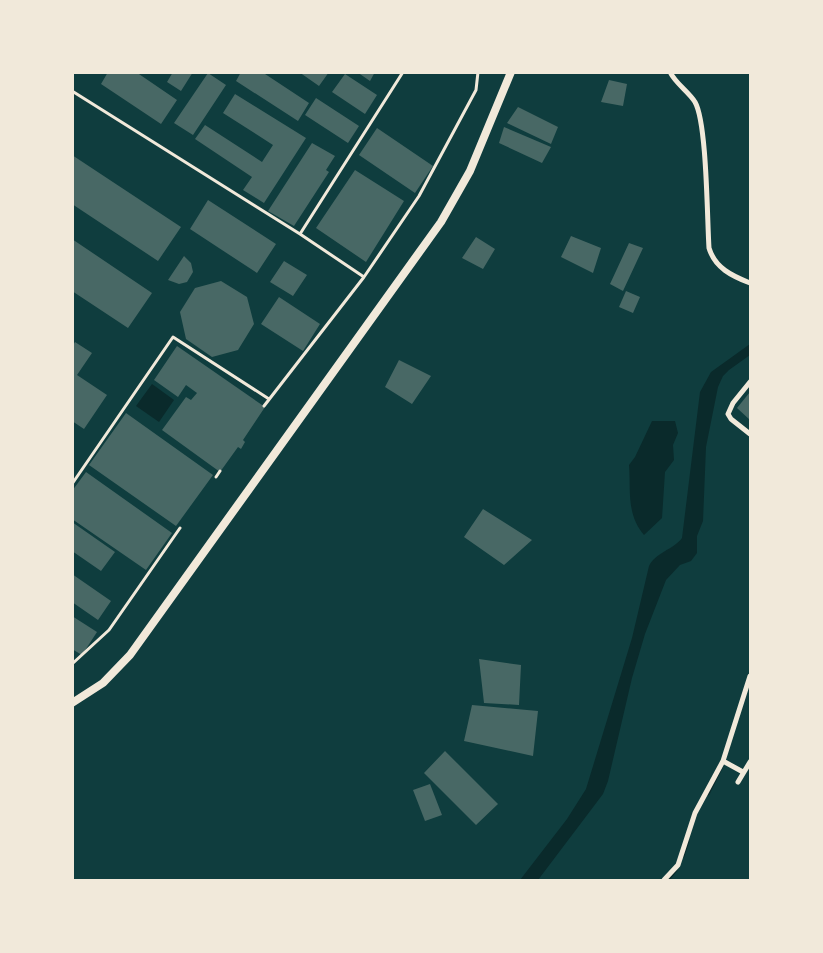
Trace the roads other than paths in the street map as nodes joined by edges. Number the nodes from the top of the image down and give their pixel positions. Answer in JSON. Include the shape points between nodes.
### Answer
{"nodes":[{"id":1,"x":403,"y":72,"type":"edge"},
{"id":2,"x":478,"y":72,"type":"edge"},
{"id":3,"x":511,"y":72,"type":"edge"},
{"id":4,"x":670,"y":72,"type":"edge"},
{"id":5,"x":72,"y":91,"type":"edge"},
{"id":6,"x":300,"y":234,"type":"junction"},
{"id":7,"x":364,"y":277,"type":"junction"},
{"id":8,"x":750,"y":283,"type":"edge"},
{"id":9,"x":750,"y":382,"type":"edge"},
{"id":10,"x":269,"y":399,"type":"junction"},
{"id":11,"x":264,"y":406,"type":"dead end"},
{"id":12,"x":750,"y":434,"type":"edge"},
{"id":13,"x":220,"y":472,"type":"dead end"},
{"id":14,"x":216,"y":477,"type":"dead end"},
{"id":15,"x":72,"y":484,"type":"edge"},
{"id":16,"x":180,"y":528,"type":"dead end"},
{"id":17,"x":72,"y":664,"type":"edge"},
{"id":18,"x":750,"y":676,"type":"edge"},
{"id":19,"x":72,"y":703,"type":"edge"},
{"id":20,"x":723,"y":761,"type":"junction"},
{"id":21,"x":750,"y":762,"type":"edge"},
{"id":22,"x":743,"y":772,"type":"junction"},
{"id":23,"x":738,"y":782,"type":"dead end"},
{"id":24,"x":664,"y":880,"type":"edge"}],
"edges":[{"from":1,"to":6,"type":"lane"},
{"from":2,"to":7,"type":"lane","via":[[476,90],[419,196]]},
{"from":3,"to":19,"type":"main road","via":[[470,171],[441,222],[130,655],[103,683]]},
{"from":4,"to":8,"type":"street","via":[[694,101],[698,111],[712,259],[729,274]]},
{"from":5,"to":6,"type":"lane"},
{"from":6,"to":7,"type":"lane"},
{"from":7,"to":10,"type":"lane"},
{"from":9,"to":12,"type":"street","via":[[728,414]]},
{"from":10,"to":11,"type":"lane"},
{"from":10,"to":15,"type":"lane","via":[[173,337]]},
{"from":13,"to":14,"type":"lane"},
{"from":16,"to":17,"type":"lane","via":[[109,630]]},
{"from":18,"to":20,"type":"street"},
{"from":20,"to":22,"type":"street"},
{"from":20,"to":24,"type":"street","via":[[695,813],[678,865]]},
{"from":21,"to":22,"type":"street"},
{"from":22,"to":23,"type":"street"}]}
